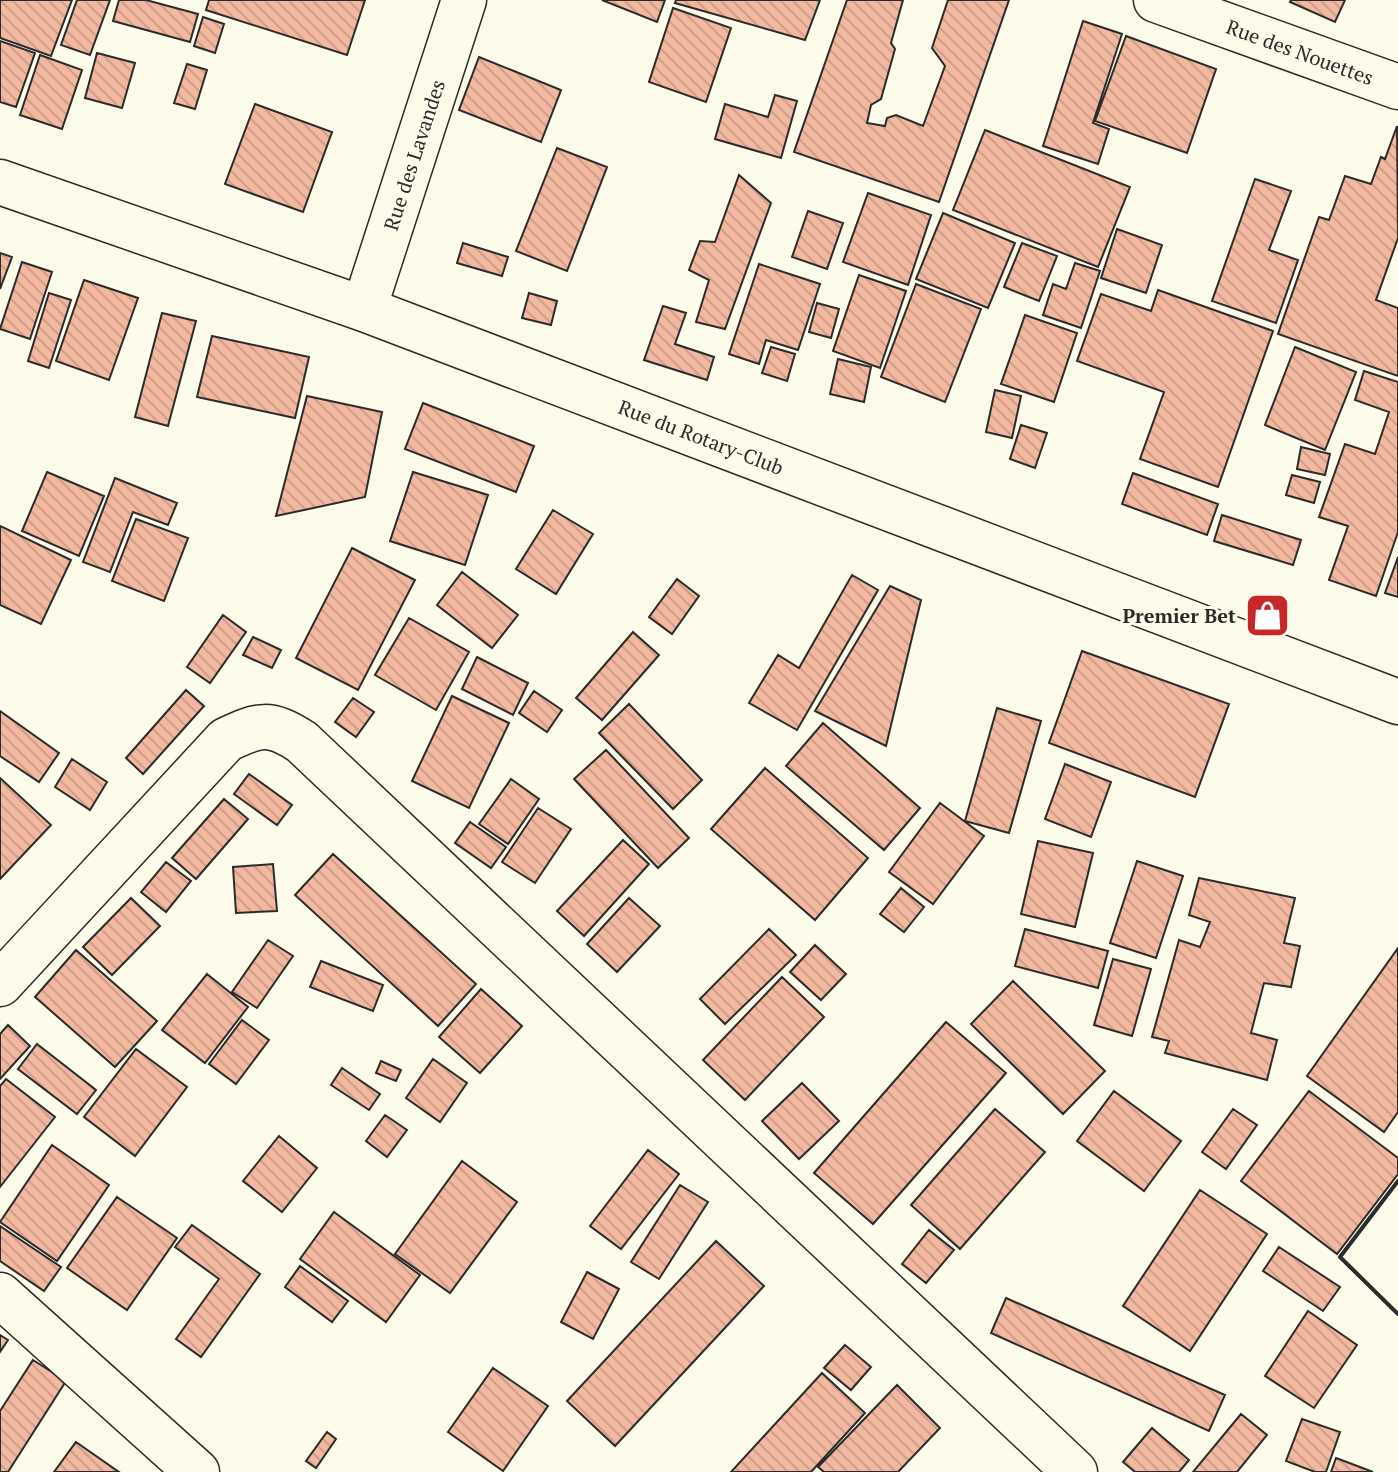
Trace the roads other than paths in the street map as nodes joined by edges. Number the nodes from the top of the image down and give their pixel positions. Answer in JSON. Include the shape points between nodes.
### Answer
{"nodes":[{"id":1,"x":464,"y":0,"type":"edge"},
{"id":2,"x":1156,"y":0,"type":"edge"},
{"id":3,"x":1398,"y":87,"type":"edge"},
{"id":4,"x":0,"y":182,"type":"edge"},
{"id":5,"x":364,"y":309,"type":"junction"},
{"id":6,"x":1398,"y":702,"type":"edge"},
{"id":7,"x":0,"y":984,"type":"edge"},
{"id":8,"x":0,"y":1295,"type":"edge"},
{"id":9,"x":197,"y":1472,"type":"edge"},
{"id":10,"x":1075,"y":1472,"type":"edge"}],
"edges":[{"from":1,"to":5,"type":"street","name":"Rue des Lavandes"},
{"from":2,"to":3,"type":"street","name":"Rue des Nouettes"},
{"from":4,"to":5,"type":"street","name":"Rue du Rotary-Club"},
{"from":5,"to":6,"type":"street","name":"Rue du Rotary-Club"},
{"from":7,"to":10,"type":"street","via":[[226,740],[252,727],[281,729],[302,742]]},
{"from":8,"to":9,"type":"street"}]}
